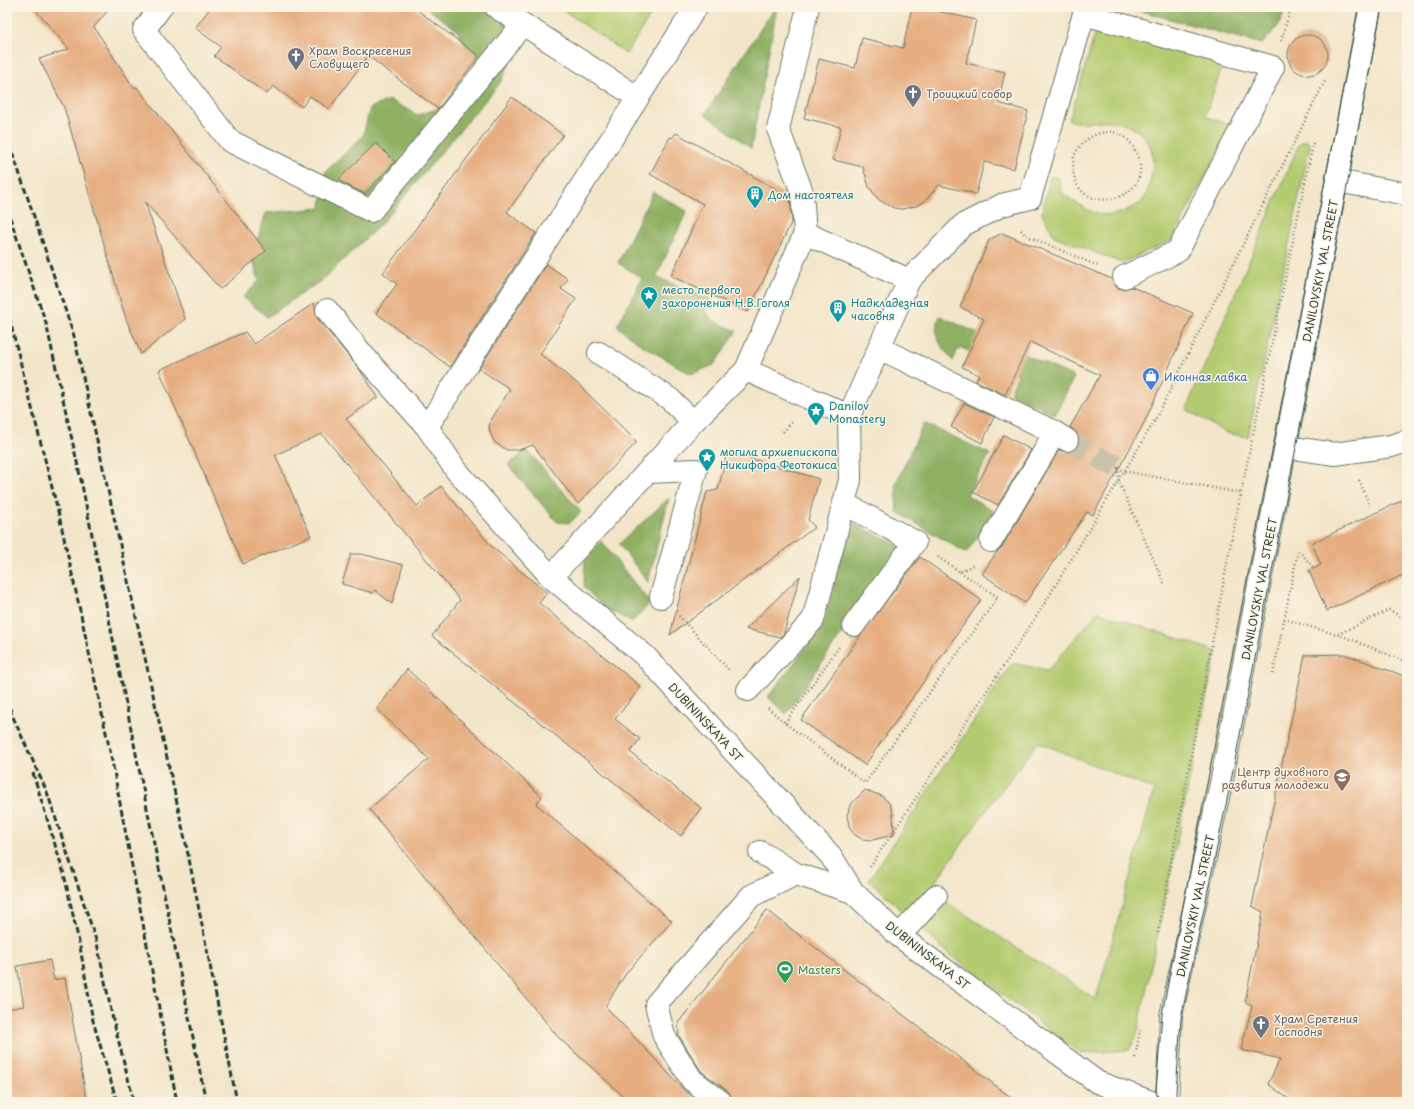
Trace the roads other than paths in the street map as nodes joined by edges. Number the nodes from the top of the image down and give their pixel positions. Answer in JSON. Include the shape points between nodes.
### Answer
{"nodes":[{"id":1,"x":162,"y":7,"type":"edge"},
{"id":2,"x":496,"y":7,"type":"edge"},
{"id":3,"x":696,"y":7,"type":"edge"},
{"id":4,"x":808,"y":7,"type":"edge"},
{"id":5,"x":1370,"y":7,"type":"edge"},
{"id":6,"x":1085,"y":11,"type":"edge"},
{"id":7,"x":522,"y":25,"type":"junction"},
{"id":8,"x":637,"y":97,"type":"junction"},
{"id":9,"x":1337,"y":181,"type":"junction"},
{"id":10,"x":1407,"y":194,"type":"edge"},
{"id":11,"x":805,"y":233,"type":"junction"},
{"id":12,"x":1124,"y":277,"type":"road end"},
{"id":13,"x":909,"y":280,"type":"junction"},
{"id":14,"x":327,"y":310,"type":"dead end"},
{"id":15,"x":879,"y":348,"type":"junction"},
{"id":16,"x":599,"y":353,"type":"dead end"},
{"id":17,"x":746,"y":370,"type":"junction"},
{"id":18,"x":849,"y":416,"type":"junction"},
{"id":19,"x":693,"y":422,"type":"junction"},
{"id":20,"x":427,"y":427,"type":"junction"},
{"id":21,"x":1407,"y":441,"type":"edge"},
{"id":22,"x":1286,"y":447,"type":"junction"},
{"id":23,"x":648,"y":472,"type":"junction"},
{"id":24,"x":845,"y":504,"type":"junction"},
{"id":25,"x":991,"y":541,"type":"road end"},
{"id":26,"x":551,"y":577,"type":"junction"},
{"id":27,"x":661,"y":597,"type":"road end"},
{"id":28,"x":854,"y":625,"type":"road end"},
{"id":29,"x":748,"y":690,"type":"road end"},
{"id":30,"x":760,"y":852,"type":"dead end"},
{"id":31,"x":796,"y":874,"type":"junction"},
{"id":32,"x":853,"y":892,"type":"junction"},
{"id":33,"x":936,"y":896,"type":"dead end"},
{"id":34,"x":899,"y":936,"type":"junction"},
{"id":35,"x":721,"y":1102,"type":"edge"},
{"id":36,"x":1151,"y":1102,"type":"edge"},
{"id":37,"x":1167,"y":1102,"type":"edge"}],
"edges":[{"from":1,"to":7,"type":"main road","via":[[144,30],[230,141],[371,211]]},
{"from":2,"to":7,"type":"main road"},
{"from":3,"to":8,"type":"main road"},
{"from":4,"to":11,"type":"main road","via":[[778,129],[802,192]]},
{"from":5,"to":9,"type":"main road","name":"DANILOVSKIY VAL STREET"},
{"from":6,"to":12,"type":"main road","via":[[1273,67],[1178,252]]},
{"from":6,"to":13,"type":"main road","via":[[1030,198],[1002,205],[963,225]]},
{"from":7,"to":8,"type":"main road"},
{"from":8,"to":20,"type":"main road","via":[[599,149]]},
{"from":9,"to":10,"type":"main road"},
{"from":9,"to":22,"type":"main road","name":"DANILOVSKIY VAL STREET"},
{"from":11,"to":13,"type":"main road"},
{"from":11,"to":17,"type":"main road"},
{"from":13,"to":15,"type":"main road"},
{"from":14,"to":20,"type":"main road","name":"DUBININSKAYA ST"},
{"from":15,"to":18,"type":"main road"},
{"from":15,"to":25,"type":"main road","via":[[1060,436],[1044,452]]},
{"from":16,"to":19,"type":"main road","via":[[670,399]]},
{"from":17,"to":18,"type":"main road"},
{"from":17,"to":19,"type":"main road"},
{"from":18,"to":24,"type":"main road","via":[[850,480]]},
{"from":19,"to":23,"type":"main road"},
{"from":20,"to":26,"type":"main road","name":"DUBININSKAYA ST","via":[[456,470]]},
{"from":21,"to":22,"type":"main road","via":[[1391,446],[1335,454]]},
{"from":22,"to":37,"type":"main road","name":"DANILOVSKIY VAL STREET","via":[[1222,779],[1171,1016]]},
{"from":23,"to":26,"type":"main road"},
{"from":23,"to":27,"type":"main road","via":[[696,470]]},
{"from":24,"to":28,"type":"main road","via":[[915,542]]},
{"from":24,"to":29,"type":"main road","via":[[813,620]]},
{"from":26,"to":32,"type":"main road","name":"DUBININSKAYA ST","via":[[644,656],[831,856]]},
{"from":30,"to":31,"type":"main road"},
{"from":31,"to":32,"type":"main road"},
{"from":31,"to":35,"type":"main road","via":[[751,896],[656,1004],[664,1036],[692,1080]]},
{"from":32,"to":34,"type":"main road","name":"DUBININSKAYA ST"},
{"from":33,"to":34,"type":"main road"},
{"from":34,"to":36,"type":"main road","name":"DUBININSKAYA ST","via":[[1097,1082]]}]}
